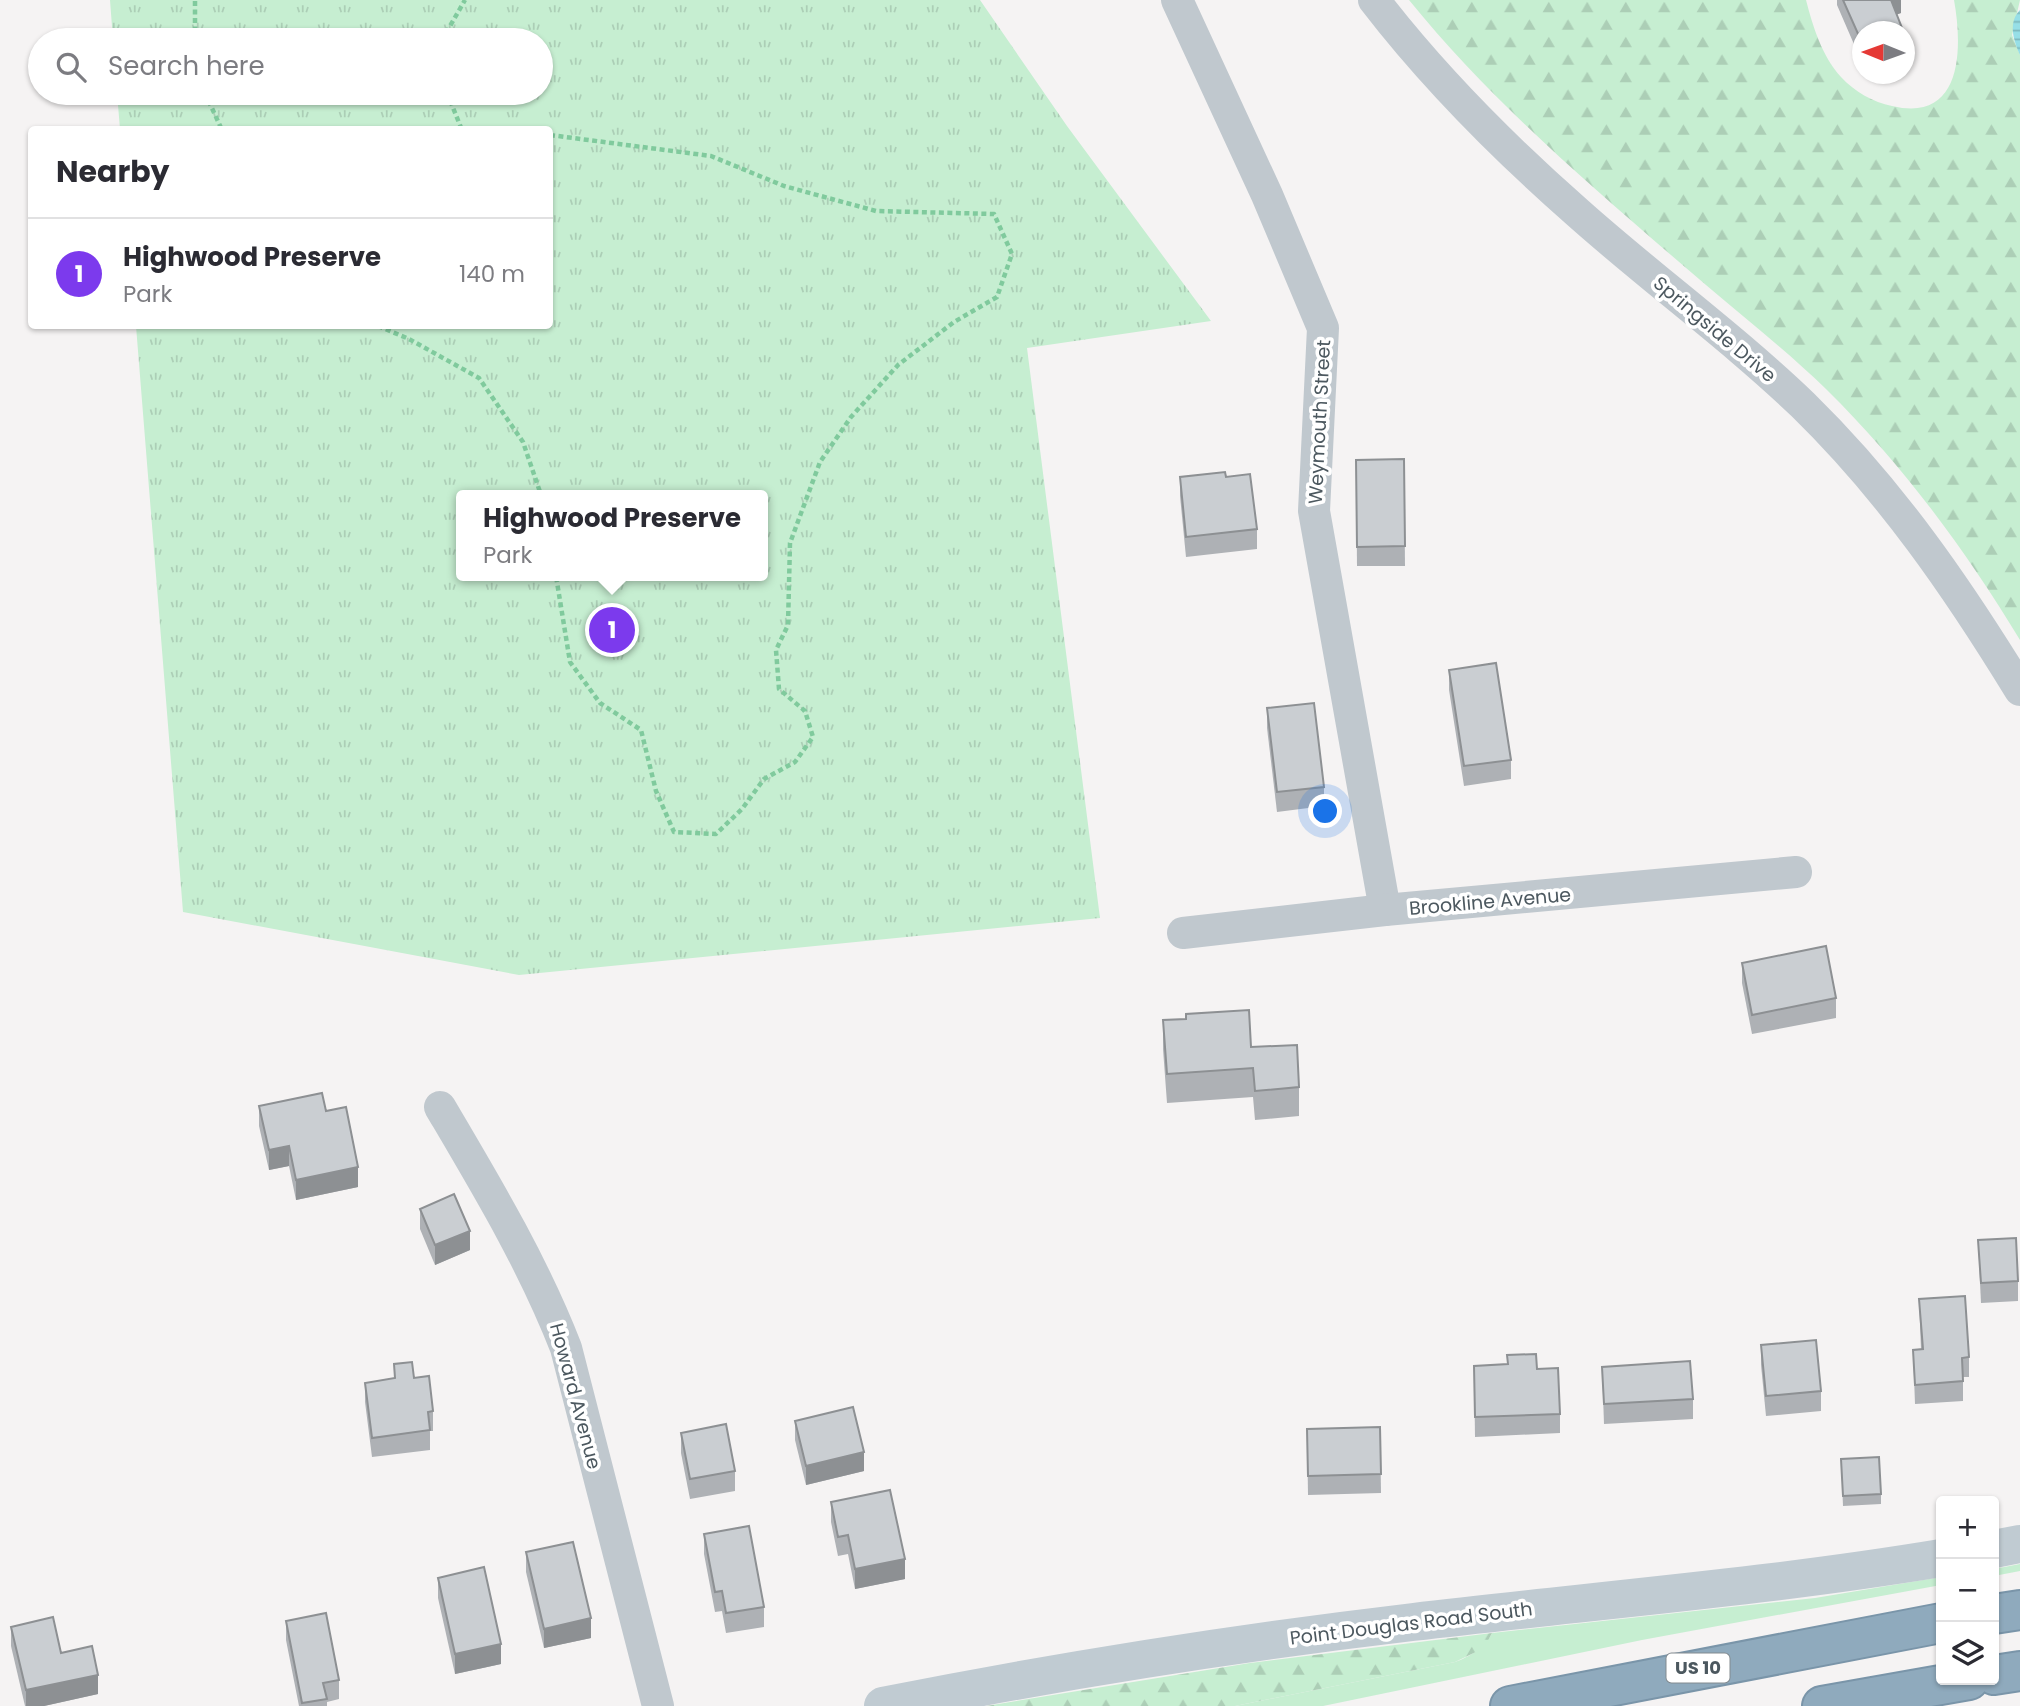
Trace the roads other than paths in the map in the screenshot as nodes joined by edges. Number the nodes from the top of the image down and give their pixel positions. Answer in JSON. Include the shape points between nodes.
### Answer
{"nodes":[{"id":1,"x":1177,"y":0,"type":"edge"},
{"id":2,"x":1374,"y":0,"type":"edge"},
{"id":3,"x":2020,"y":690,"type":"edge"},
{"id":4,"x":1796,"y":872,"type":"dead end"},
{"id":5,"x":1385,"y":910,"type":"junction"},
{"id":6,"x":1184,"y":933,"type":"dead end"},
{"id":7,"x":440,"y":1107,"type":"dead end"},
{"id":8,"x":2020,"y":1544,"type":"edge"},
{"id":9,"x":1999,"y":1548,"type":"edge"},
{"id":10,"x":1936,"y":1559,"type":"edge"},
{"id":11,"x":2020,"y":1610,"type":"edge"},
{"id":12,"x":1999,"y":1613,"type":"edge"},
{"id":13,"x":1936,"y":1624,"type":"edge"},
{"id":14,"x":2020,"y":1671,"type":"edge"},
{"id":15,"x":1999,"y":1674,"type":"edge"},
{"id":16,"x":1941,"y":1685,"type":"edge"},
{"id":17,"x":657,"y":1706,"type":"edge"},
{"id":18,"x":883,"y":1706,"type":"edge"},
{"id":19,"x":1510,"y":1706,"type":"edge"},
{"id":20,"x":1822,"y":1706,"type":"edge"}],
"edges":[{"from":1,"to":5,"type":"street","name":"Weymouth Street","via":[[1323,328],[1314,511]]},
{"from":2,"to":3,"type":"street","name":"Springside Drive","via":[[1509,150],[1761,366],[1838,442],[1937,559]]},
{"from":4,"to":5,"type":"street","name":"Brookline Avenue"},
{"from":5,"to":6,"type":"street","name":"Brookline Avenue"},
{"from":7,"to":17,"type":"street","name":"Howard Avenue","via":[[547,1299],[566,1348]]},
{"from":8,"to":9,"type":"street"},
{"from":10,"to":18,"type":"street","name":"Point Douglas Road South","via":[[1812,1578],[1247,1643],[1040,1675]]},
{"from":11,"to":12,"type":"highway"},
{"from":13,"to":19,"type":"highway","number":"US 10"},
{"from":14,"to":15,"type":"highway"},
{"from":16,"to":20,"type":"highway"}]}
